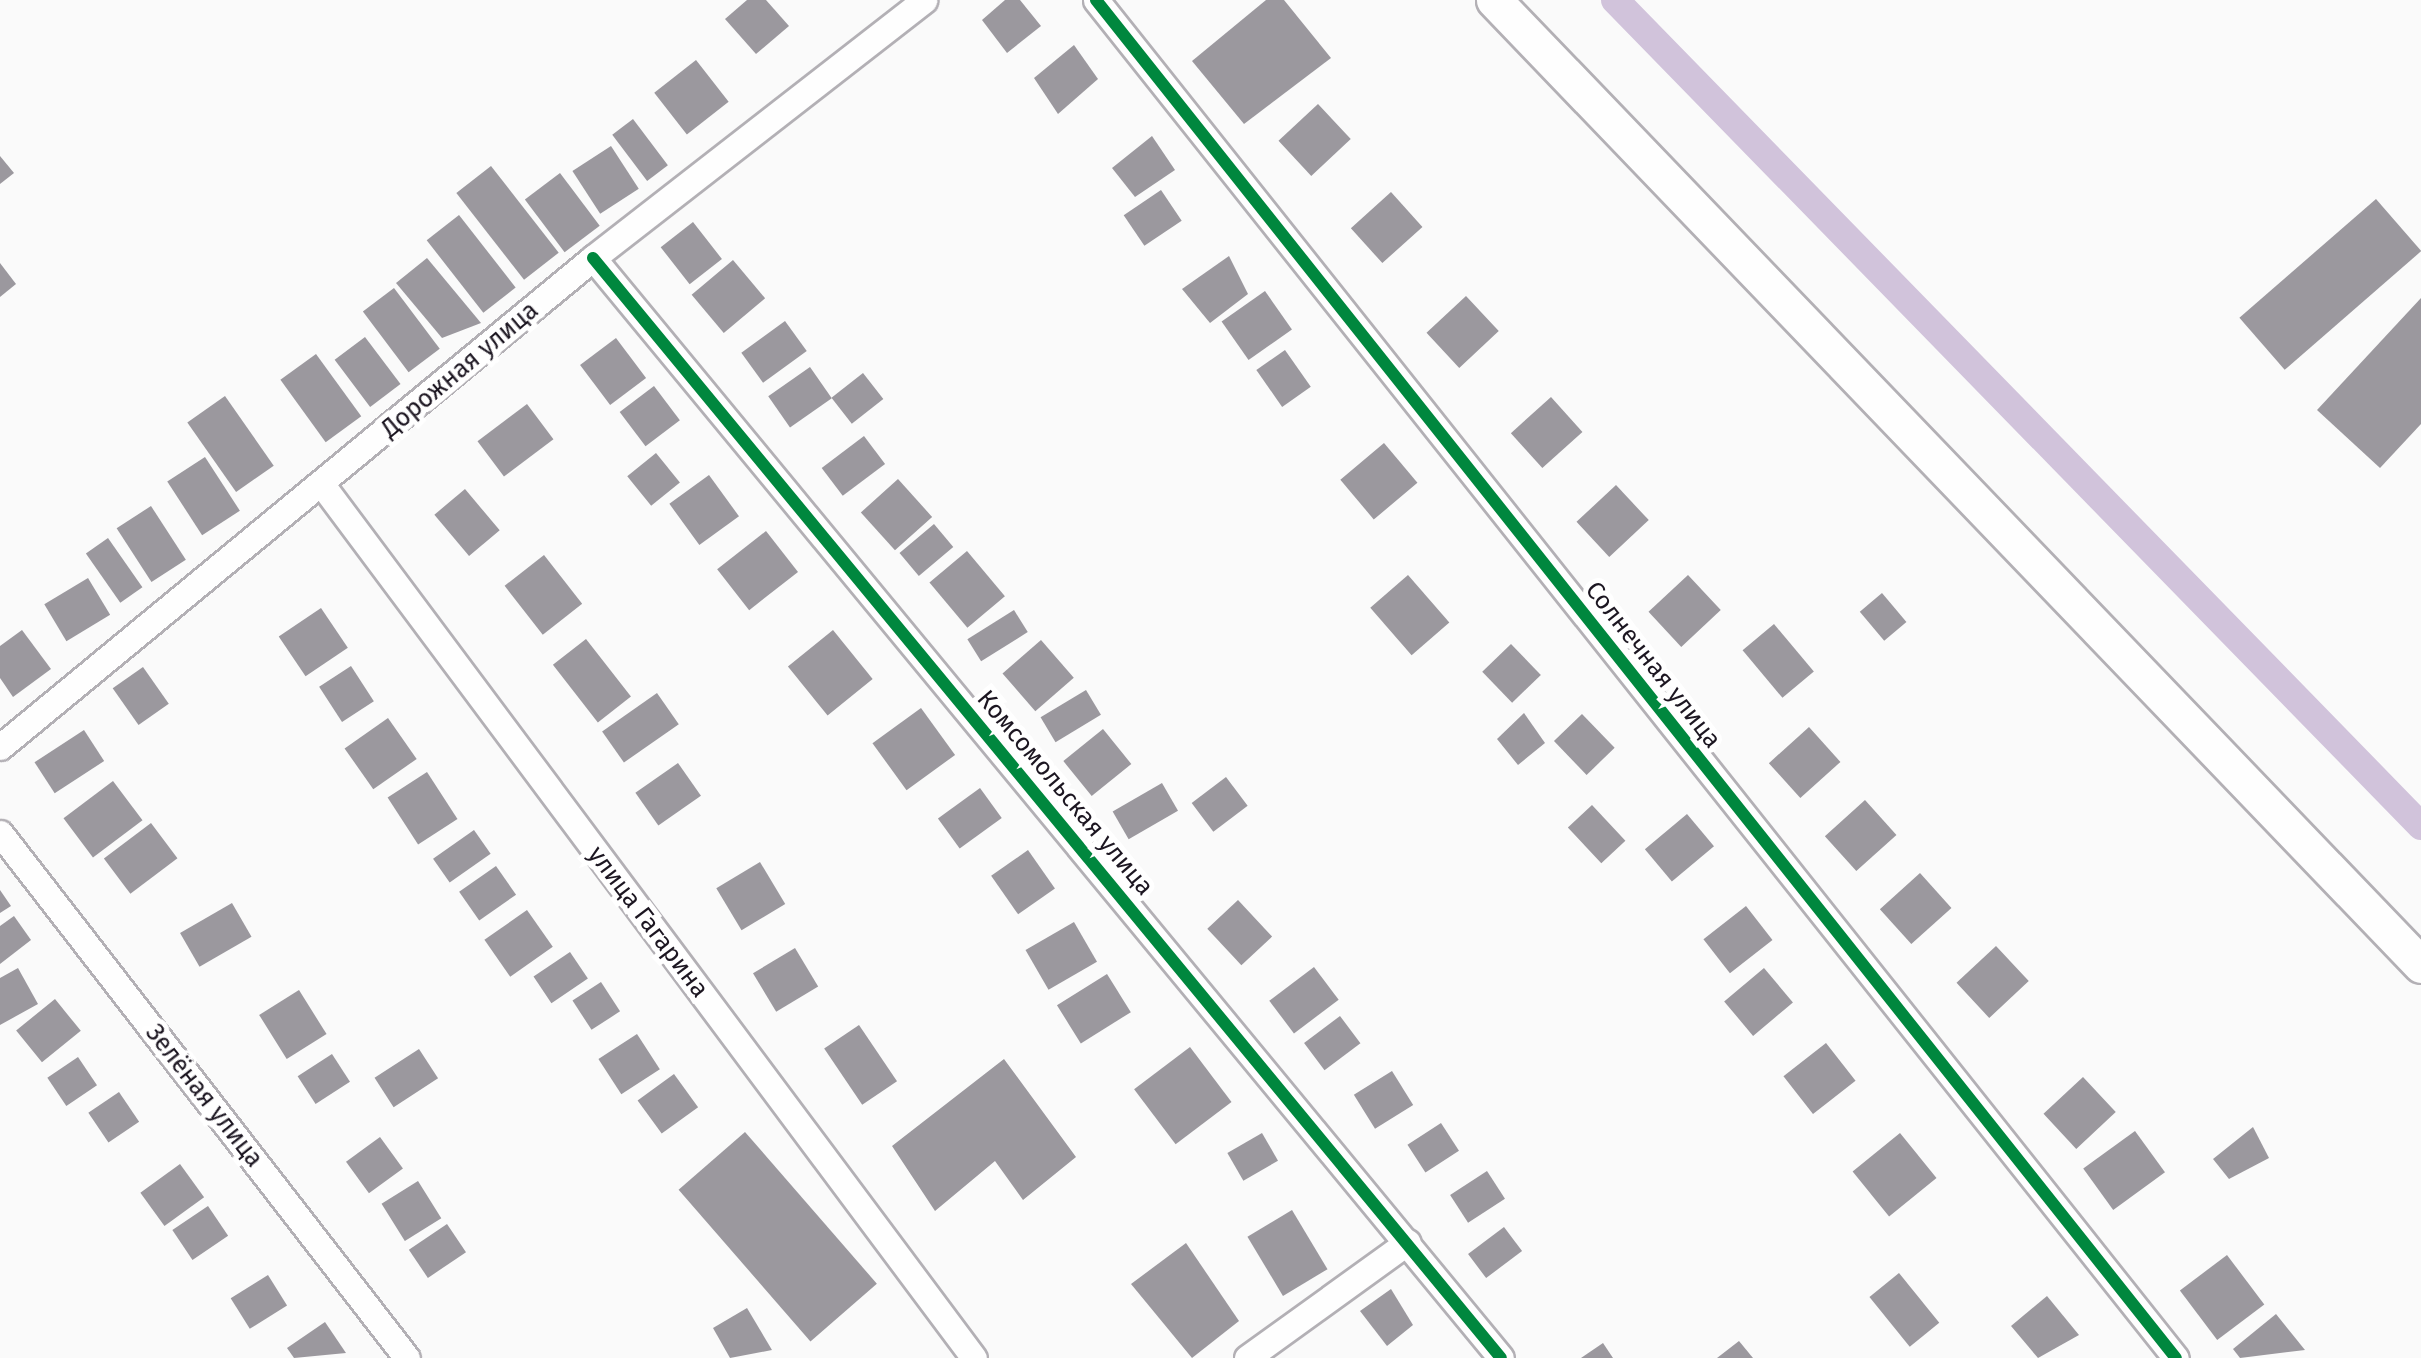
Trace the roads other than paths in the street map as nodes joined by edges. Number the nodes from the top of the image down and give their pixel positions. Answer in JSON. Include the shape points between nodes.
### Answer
{"nodes":[{"id":1,"x":925,"y":0,"type":"edge"},
{"id":2,"x":1096,"y":0,"type":"edge"},
{"id":3,"x":1494,"y":0,"type":"edge"},
{"id":4,"x":593,"y":258,"type":"junction"},
{"id":5,"x":323,"y":486,"type":"junction"},
{"id":6,"x":0,"y":747,"type":"edge"},
{"id":7,"x":0,"y":834,"type":"edge"},
{"id":8,"x":2421,"y":965,"type":"edge"},
{"id":9,"x":1408,"y":1242,"type":"junction"},
{"id":10,"x":407,"y":1358,"type":"edge"},
{"id":11,"x":974,"y":1358,"type":"edge"},
{"id":12,"x":1247,"y":1358,"type":"edge"},
{"id":13,"x":1501,"y":1358,"type":"edge"},
{"id":14,"x":2176,"y":1358,"type":"edge"}],
"edges":[{"from":1,"to":4,"type":"street","name":"Дорожная улица"},
{"from":2,"to":14,"type":"street","name":"Солнечная улица"},
{"from":3,"to":8,"type":"main road"},
{"from":4,"to":5,"type":"street","name":"Дорожная улица"},
{"from":4,"to":9,"type":"street","name":"Комсомольская улица"},
{"from":5,"to":6,"type":"street","name":"Дорожная улица"},
{"from":5,"to":11,"type":"street","name":"улица Гагарина"},
{"from":7,"to":10,"type":"street","name":"Зелёная улица"},
{"from":9,"to":12,"type":"street"},
{"from":9,"to":13,"type":"street","name":"Комсомольская улица"}]}
